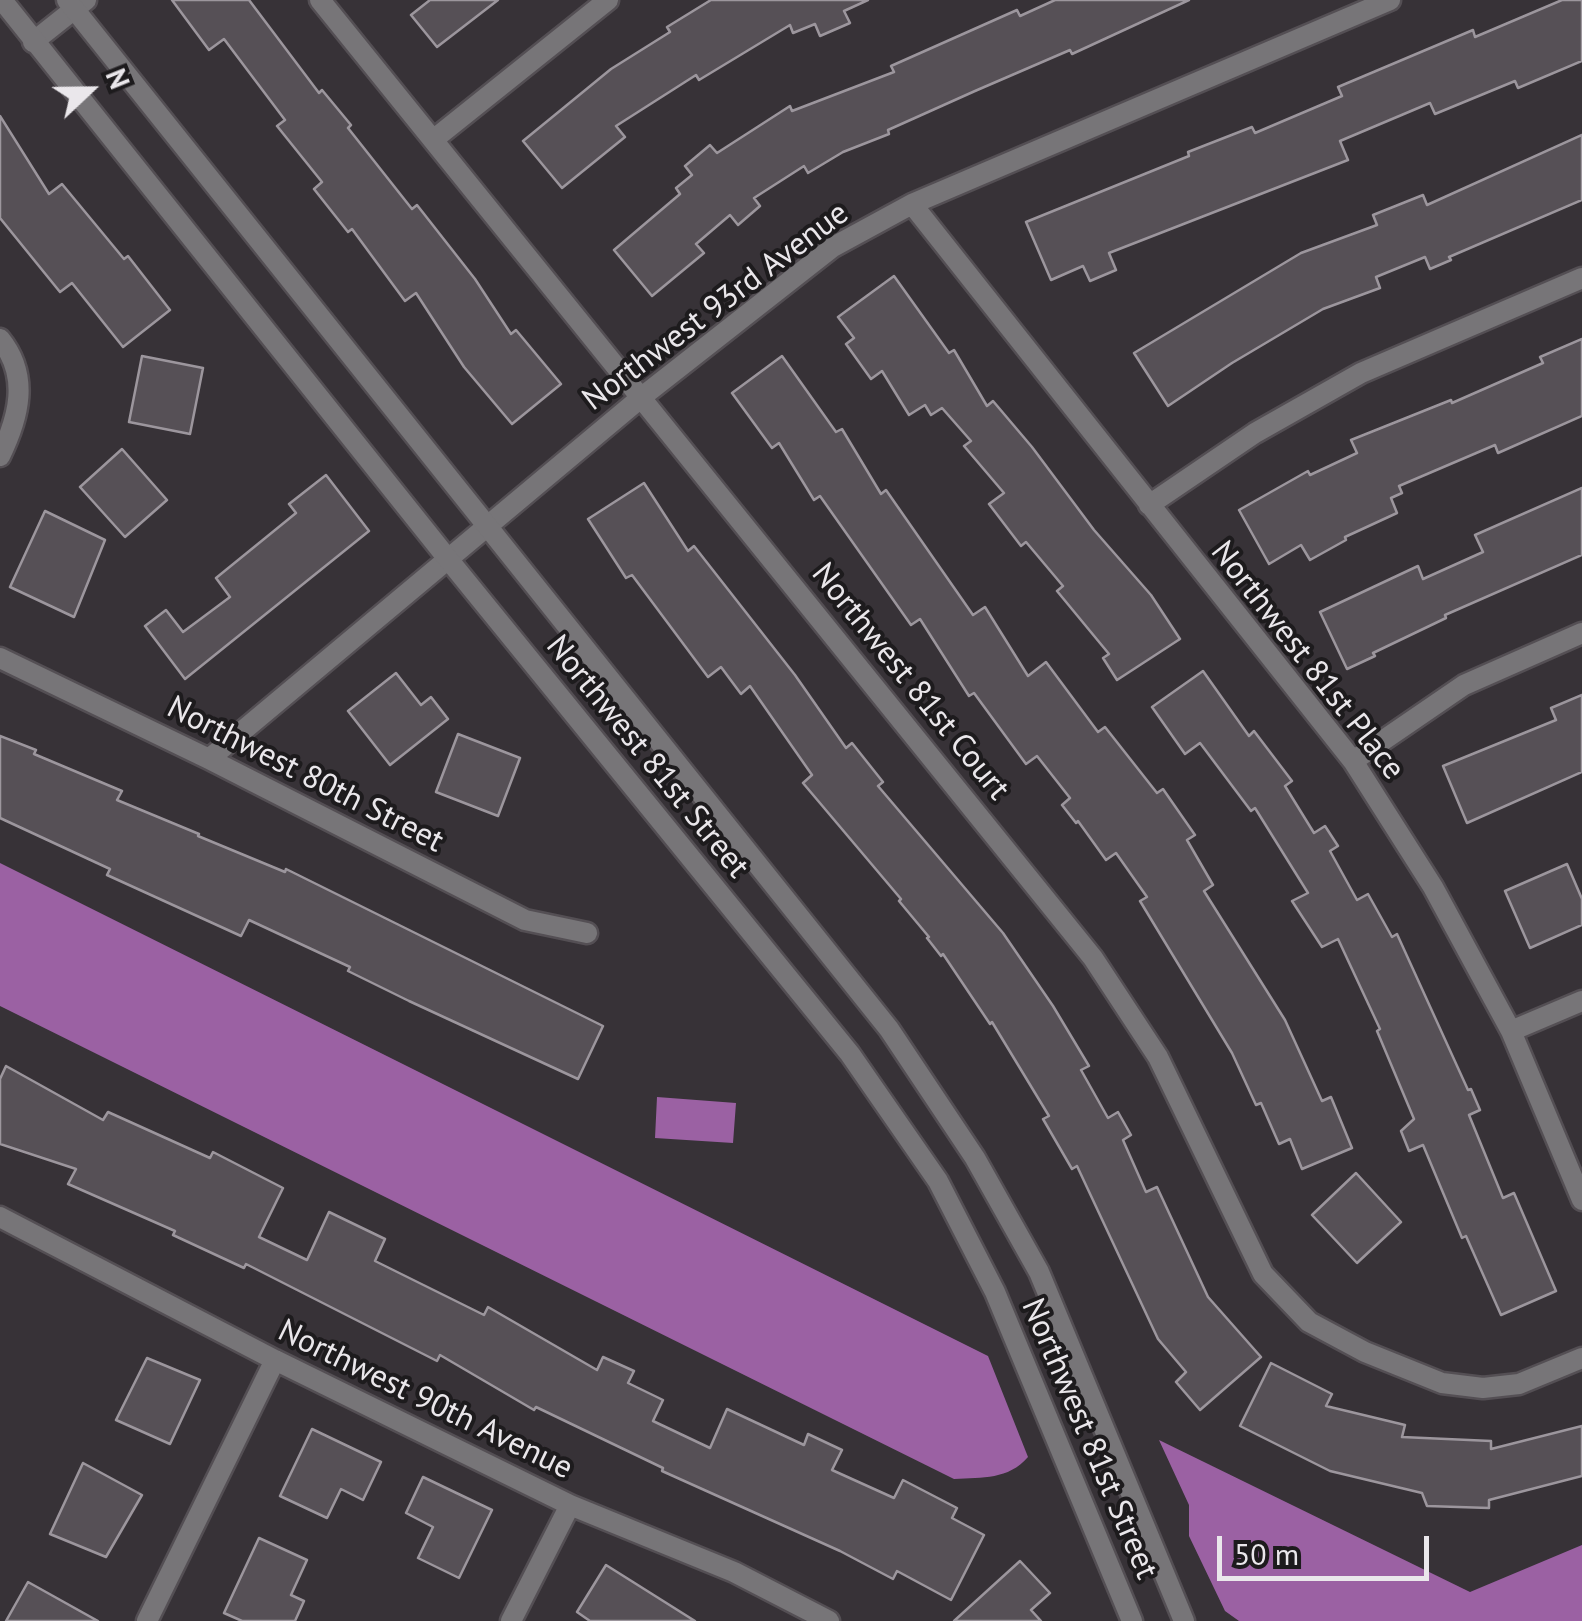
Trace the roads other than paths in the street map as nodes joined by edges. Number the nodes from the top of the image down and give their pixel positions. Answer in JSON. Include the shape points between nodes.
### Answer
{"nodes":[{"id":1,"x":2,"y":0,"type":"edge"},
{"id":2,"x":320,"y":0,"type":"edge"},
{"id":3,"x":608,"y":0,"type":"edge"},
{"id":4,"x":1390,"y":0,"type":"edge"},
{"id":5,"x":76,"y":3,"type":"edge"},
{"id":6,"x":33,"y":42,"type":"junction"},
{"id":7,"x":434,"y":140,"type":"junction"},
{"id":8,"x":912,"y":204,"type":"junction"},
{"id":9,"x":1582,"y":278,"type":"edge"},
{"id":10,"x":0,"y":338,"type":"edge"},
{"id":11,"x":643,"y":396,"type":"junction"},
{"id":12,"x":0,"y":456,"type":"edge"},
{"id":13,"x":1149,"y":505,"type":"junction"},
{"id":14,"x":487,"y":526,"type":"junction"},
{"id":15,"x":448,"y":559,"type":"junction"},
{"id":16,"x":1582,"y":633,"type":"edge"},
{"id":17,"x":0,"y":658,"type":"edge"},
{"id":18,"x":209,"y":759,"type":"junction"},
{"id":19,"x":1353,"y":761,"type":"junction"},
{"id":20,"x":587,"y":933,"type":"dead end"},
{"id":21,"x":1582,"y":1001,"type":"edge"},
{"id":22,"x":1511,"y":1031,"type":"junction"},
{"id":23,"x":1582,"y":1200,"type":"edge"},
{"id":24,"x":0,"y":1217,"type":"edge"},
{"id":25,"x":1582,"y":1358,"type":"edge"},
{"id":26,"x":275,"y":1360,"type":"junction"},
{"id":27,"x":570,"y":1505,"type":"junction"},
{"id":28,"x":147,"y":1621,"type":"edge"},
{"id":29,"x":511,"y":1621,"type":"edge"},
{"id":30,"x":830,"y":1621,"type":"edge"},
{"id":31,"x":1132,"y":1621,"type":"edge"},
{"id":32,"x":1184,"y":1621,"type":"edge"}],
"edges":[{"from":1,"to":6,"type":"street","name":"Northwest 81st Street"},
{"from":2,"to":7,"type":"street","name":"Northwest 81st Court"},
{"from":3,"to":7,"type":"street"},
{"from":4,"to":8,"type":"street","name":"Northwest 93rd Avenue"},
{"from":5,"to":6,"type":"street"},
{"from":5,"to":14,"type":"street","name":"Northwest 81st Street"},
{"from":6,"to":15,"type":"street","name":"Northwest 81st Street"},
{"from":7,"to":11,"type":"street","name":"Northwest 81st Court"},
{"from":8,"to":11,"type":"street","name":"Northwest 93rd Avenue","via":[[833,247]]},
{"from":8,"to":13,"type":"street","name":"Northwest 81st Place"},
{"from":9,"to":13,"type":"street","via":[[1361,373],[1254,433]]},
{"from":10,"to":12,"type":"street","via":[[20,383],[16,425]]},
{"from":11,"to":14,"type":"street","name":"Northwest 93rd Avenue"},
{"from":11,"to":25,"type":"street","name":"Northwest 81st Court","via":[[1093,958],[1158,1058],[1263,1274],[1310,1322],[1442,1383],[1519,1384]]},
{"from":13,"to":19,"type":"street","name":"Northwest 81st Place"},
{"from":14,"to":15,"type":"street","name":"Northwest 93rd Avenue"},
{"from":14,"to":32,"type":"street","name":"Northwest 81st Street","via":[[889,1030],[975,1158],[1038,1272]]},
{"from":15,"to":18,"type":"street","name":"Northwest 93rd Avenue"},
{"from":15,"to":31,"type":"street","name":"Northwest 81st Street","via":[[850,1054],[938,1181],[995,1292]]},
{"from":16,"to":19,"type":"street","via":[[1464,684]]},
{"from":17,"to":18,"type":"street","name":"Northwest 80th Street"},
{"from":18,"to":20,"type":"street","name":"Northwest 80th Street","via":[[525,920]]},
{"from":19,"to":22,"type":"street","name":"Northwest 81st Place","via":[[1433,887]]},
{"from":21,"to":22,"type":"street"},
{"from":22,"to":23,"type":"street","name":"Northwest 81st Place"},
{"from":24,"to":26,"type":"street","name":"Northwest 90th Avenue"},
{"from":26,"to":27,"type":"street","name":"Northwest 90th Avenue"},
{"from":26,"to":28,"type":"street"},
{"from":27,"to":29,"type":"street"},
{"from":27,"to":30,"type":"street","name":"Northwest 90th Avenue","via":[[734,1572]]}]}
